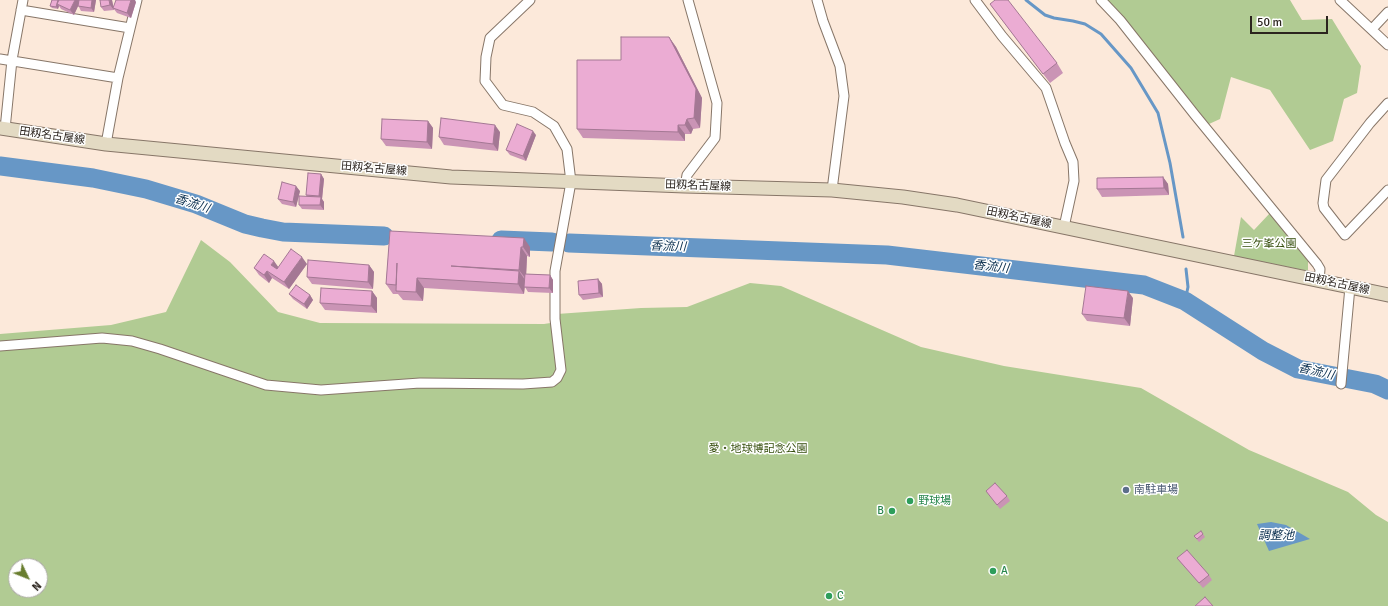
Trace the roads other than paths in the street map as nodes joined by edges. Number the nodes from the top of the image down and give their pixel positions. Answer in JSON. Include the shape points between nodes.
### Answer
{"nodes":[{"id":1,"x":23,"y":0,"type":"edge"},
{"id":2,"x":137,"y":0,"type":"edge"},
{"id":3,"x":530,"y":0,"type":"edge"},
{"id":4,"x":688,"y":0,"type":"edge"},
{"id":5,"x":817,"y":0,"type":"edge"},
{"id":6,"x":975,"y":0,"type":"edge"},
{"id":7,"x":1102,"y":0,"type":"edge"},
{"id":8,"x":1340,"y":0,"type":"edge"},
{"id":9,"x":21,"y":10,"type":"junction"},
{"id":10,"x":1388,"y":12,"type":"edge"},
{"id":11,"x":130,"y":28,"type":"junction"},
{"id":12,"x":1372,"y":29,"type":"junction"},
{"id":13,"x":1388,"y":45,"type":"edge"},
{"id":14,"x":0,"y":59,"type":"edge"},
{"id":15,"x":12,"y":60,"type":"junction"},
{"id":16,"x":118,"y":78,"type":"junction"},
{"id":17,"x":1388,"y":104,"type":"edge"},
{"id":18,"x":2,"y":129,"type":"edge"},
{"id":19,"x":106,"y":144,"type":"junction"},
{"id":20,"x":571,"y":182,"type":"junction"},
{"id":21,"x":685,"y":186,"type":"junction"},
{"id":22,"x":832,"y":190,"type":"junction"},
{"id":23,"x":1388,"y":190,"type":"edge"},
{"id":24,"x":1064,"y":227,"type":"junction"},
{"id":25,"x":1319,"y":281,"type":"junction"},
{"id":26,"x":1350,"y":287,"type":"junction"},
{"id":27,"x":1388,"y":295,"type":"edge"},
{"id":28,"x":0,"y":346,"type":"edge"},
{"id":29,"x":1341,"y":384,"type":"dead end"}],
"edges":[{"from":1,"to":9,"type":"street"},
{"from":2,"to":11,"type":"street"},
{"from":3,"to":20,"type":"street","via":[[490,38],[485,81],[503,105],[533,112],[554,126],[567,149]]},
{"from":4,"to":21,"type":"street","via":[[717,103],[715,138],[687,175]]},
{"from":5,"to":22,"type":"street","via":[[840,66],[844,96]]},
{"from":6,"to":24,"type":"street","via":[[1046,88],[1073,162],[1074,181]]},
{"from":7,"to":25,"type":"street","via":[[1317,264],[1320,269]]},
{"from":8,"to":12,"type":"street"},
{"from":9,"to":11,"type":"street"},
{"from":9,"to":15,"type":"street"},
{"from":10,"to":12,"type":"street"},
{"from":11,"to":16,"type":"street"},
{"from":12,"to":13,"type":"street"},
{"from":14,"to":15,"type":"street"},
{"from":15,"to":16,"type":"street"},
{"from":15,"to":18,"type":"street"},
{"from":16,"to":19,"type":"street"},
{"from":17,"to":23,"type":"street","via":[[1326,180],[1324,208],[1345,235]]},
{"from":18,"to":19,"type":"main road","name":"田籾名古屋線"},
{"from":19,"to":20,"type":"main road","name":"田籾名古屋線","via":[[451,177]]},
{"from":20,"to":21,"type":"main road","name":"田籾名古屋線"},
{"from":20,"to":28,"type":"street","via":[[556,270],[555,319],[561,370],[552,382],[420,383],[321,390],[266,385],[132,341],[102,338]]},
{"from":21,"to":22,"type":"main road","name":"田籾名古屋線"},
{"from":22,"to":24,"type":"main road","name":"田籾名古屋線","via":[[957,205]]},
{"from":24,"to":25,"type":"main road","name":"田籾名古屋線"},
{"from":25,"to":26,"type":"main road","name":"田籾名古屋線"},
{"from":26,"to":27,"type":"main road","name":"田籾名古屋線"},
{"from":26,"to":29,"type":"street"}]}
